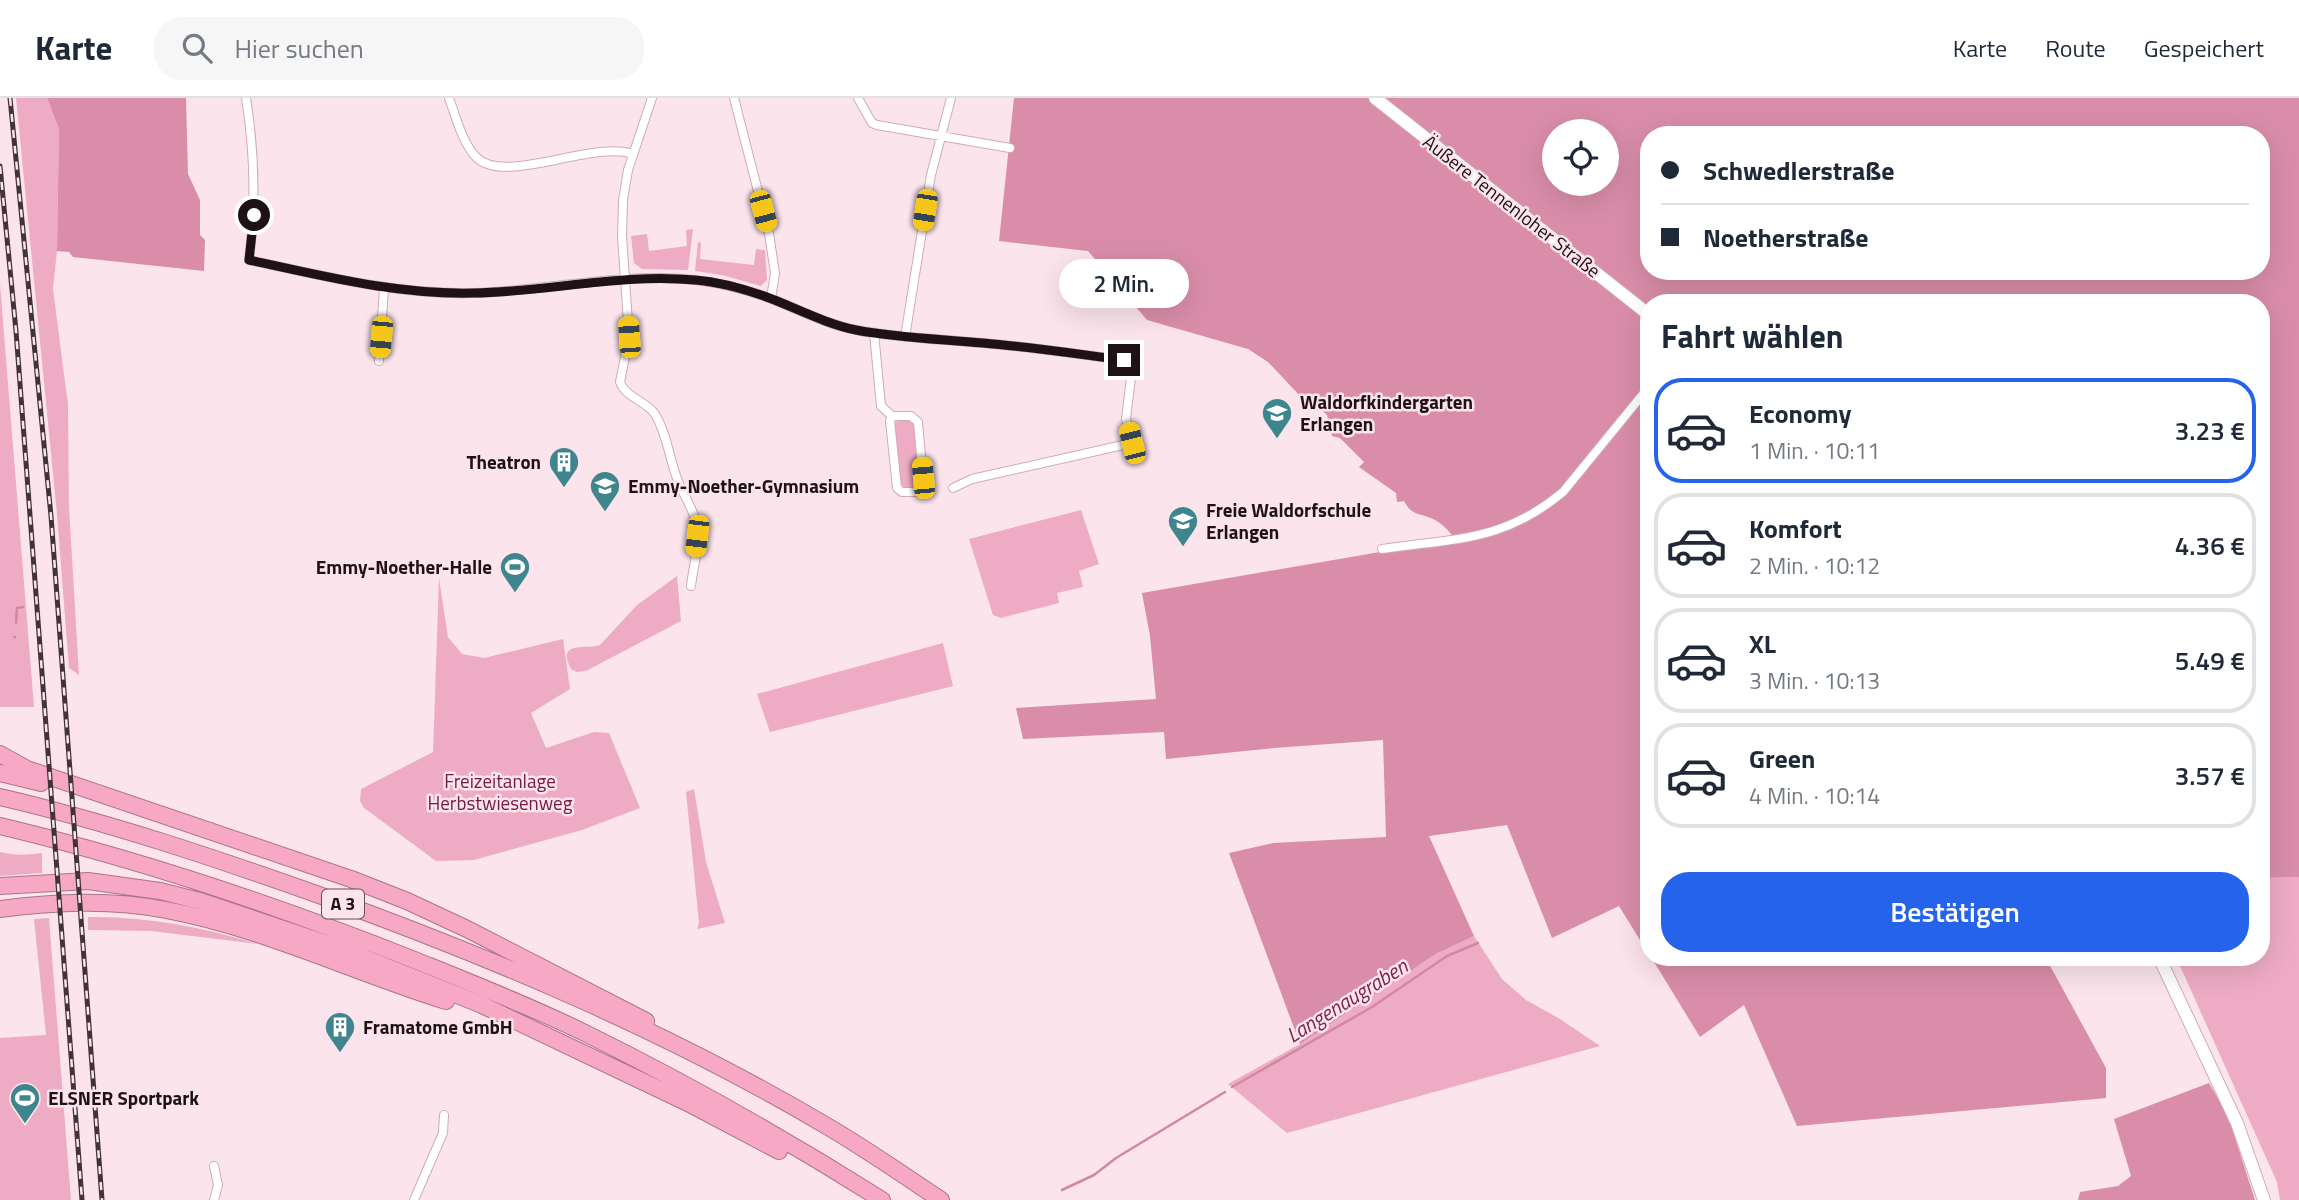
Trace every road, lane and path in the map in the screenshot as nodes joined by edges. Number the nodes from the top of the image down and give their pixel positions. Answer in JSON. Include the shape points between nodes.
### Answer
{"nodes":[{"id":1,"x":246,"y":98,"type":"edge"},
{"id":2,"x":449,"y":98,"type":"edge"},
{"id":3,"x":652,"y":98,"type":"edge"},
{"id":4,"x":734,"y":98,"type":"edge"},
{"id":5,"x":858,"y":98,"type":"edge"},
{"id":6,"x":951,"y":98,"type":"edge"},
{"id":7,"x":1375,"y":98,"type":"edge"},
{"id":8,"x":939,"y":137,"type":"junction"},
{"id":9,"x":1010,"y":148,"type":"dead end"},
{"id":10,"x":633,"y":154,"type":"junction"},
{"id":11,"x":625,"y":279,"type":"junction"},
{"id":12,"x":384,"y":289,"type":"junction"},
{"id":13,"x":771,"y":298,"type":"junction"},
{"id":14,"x":1640,"y":308,"type":"edge"},
{"id":15,"x":874,"y":333,"type":"junction"},
{"id":16,"x":905,"y":337,"type":"junction"},
{"id":17,"x":379,"y":361,"type":"dead end"},
{"id":18,"x":1640,"y":398,"type":"edge"},
{"id":19,"x":892,"y":416,"type":"junction"},
{"id":20,"x":953,"y":488,"type":"dead end"},
{"id":21,"x":1382,"y":549,"type":"dead end"},
{"id":22,"x":691,"y":586,"type":"dead end"},
{"id":23,"x":0,"y":754,"type":"edge"},
{"id":24,"x":0,"y":773,"type":"edge"},
{"id":25,"x":0,"y":797,"type":"edge"},
{"id":26,"x":132,"y":805,"type":"junction"},
{"id":27,"x":0,"y":826,"type":"edge"},
{"id":28,"x":0,"y":886,"type":"edge"},
{"id":29,"x":0,"y":909,"type":"edge"},
{"id":30,"x":2163,"y":966,"type":"edge"},
{"id":31,"x":551,"y":1037,"type":"junction"},
{"id":32,"x":674,"y":1043,"type":"junction"},
{"id":33,"x":444,"y":1115,"type":"dead end"},
{"id":34,"x":214,"y":1166,"type":"dead end"},
{"id":35,"x":214,"y":1200,"type":"edge"},
{"id":36,"x":414,"y":1200,"type":"edge"},
{"id":37,"x":867,"y":1200,"type":"edge"},
{"id":38,"x":882,"y":1200,"type":"edge"},
{"id":39,"x":941,"y":1200,"type":"edge"},
{"id":40,"x":2264,"y":1200,"type":"edge"}],
"edges":[{"from":1,"to":12,"type":"street","via":[[254,168],[249,260]]},
{"from":2,"to":10,"type":"street","via":[[469,149],[490,166],[519,166],[612,151]]},
{"from":3,"to":10,"type":"street"},
{"from":4,"to":13,"type":"street","via":[[769,234],[775,273]]},
{"from":5,"to":8,"type":"street","via":[[872,123]]},
{"from":6,"to":8,"type":"street"},
{"from":7,"to":14,"type":"street","name":"Äußere Tennenloher Straße"},
{"from":8,"to":9,"type":"street"},
{"from":8,"to":16,"type":"street"},
{"from":10,"to":11,"type":"street","via":[[622,212]]},
{"from":11,"to":12,"type":"street","via":[[475,293]]},
{"from":11,"to":13,"type":"street","via":[[696,280]]},
{"from":11,"to":22,"type":"street","via":[[629,342],[621,385],[657,418],[673,457],[697,536]]},
{"from":12,"to":17,"type":"street"},
{"from":13,"to":15,"type":"street","via":[[836,325]]},
{"from":15,"to":16,"type":"street"},
{"from":15,"to":19,"type":"street","via":[[881,407]]},
{"from":16,"to":20,"type":"street","via":[[1124,360],[1132,369],[1126,419],[1132,443]]},
{"from":18,"to":21,"type":"street","via":[[1563,492],[1516,524],[1475,537]]},
{"from":19,"to":19,"type":"street","via":[[897,488],[916,492],[923,485],[918,422],[911,416]]},
{"from":23,"to":26,"type":"highway","via":[[27,769]]},
{"from":24,"to":26,"type":"highway"},
{"from":25,"to":32,"type":"highway","number":"A 3","via":[[160,841],[396,923],[468,950]]},
{"from":26,"to":32,"type":"highway","via":[[407,901],[641,1016]]},
{"from":27,"to":38,"type":"highway","number":"A 3","via":[[211,885],[471,983],[632,1058],[758,1125]]},
{"from":28,"to":31,"type":"highway","via":[[88,881],[200,901],[337,947]]},
{"from":29,"to":31,"type":"highway","via":[[96,902],[209,919]]},
{"from":30,"to":40,"type":"street","via":[[2237,1123]]},
{"from":31,"to":37,"type":"highway","via":[[764,1141]]},
{"from":32,"to":39,"type":"highway","number":"A 3","via":[[826,1125]]},
{"from":33,"to":36,"type":"street","via":[[443,1133]]},
{"from":34,"to":35,"type":"street","via":[[218,1185]]}]}
